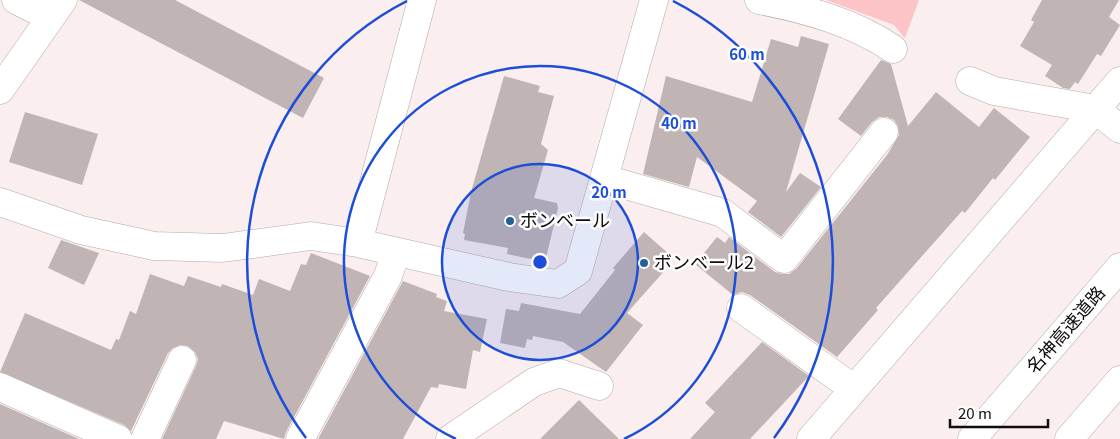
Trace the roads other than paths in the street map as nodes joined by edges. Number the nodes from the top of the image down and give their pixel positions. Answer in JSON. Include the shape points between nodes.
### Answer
{"nodes":[{"id":1,"x":16,"y":0,"type":"edge"},
{"id":2,"x":422,"y":0,"type":"edge"},
{"id":3,"x":654,"y":0,"type":"edge"},
{"id":4,"x":759,"y":0,"type":"edge"},
{"id":5,"x":56,"y":8,"type":"edge"},
{"id":6,"x":893,"y":48,"type":"dead end"},
{"id":7,"x":970,"y":81,"type":"dead end"},
{"id":8,"x":1120,"y":81,"type":"edge"},
{"id":9,"x":0,"y":90,"type":"edge"},
{"id":10,"x":1095,"y":109,"type":"junction"},
{"id":11,"x":1120,"y":129,"type":"edge"},
{"id":12,"x":884,"y":132,"type":"dead end"},
{"id":13,"x":604,"y":179,"type":"junction"},
{"id":14,"x":0,"y":202,"type":"edge"},
{"id":15,"x":358,"y":244,"type":"junction"},
{"id":16,"x":396,"y":252,"type":"junction"},
{"id":17,"x":1120,"y":267,"type":"edge"},
{"id":18,"x":741,"y":308,"type":"dead end"},
{"id":19,"x":182,"y":360,"type":"dead end"},
{"id":20,"x":1120,"y":380,"type":"edge"},
{"id":21,"x":600,"y":386,"type":"dead end"},
{"id":22,"x":0,"y":387,"type":"edge"},
{"id":23,"x":854,"y":389,"type":"junction"},
{"id":24,"x":118,"y":439,"type":"edge"},
{"id":25,"x":145,"y":439,"type":"edge"},
{"id":26,"x":300,"y":439,"type":"edge"},
{"id":27,"x":450,"y":439,"type":"edge"},
{"id":28,"x":812,"y":439,"type":"edge"},
{"id":29,"x":972,"y":439,"type":"edge"},
{"id":30,"x":1069,"y":439,"type":"edge"}],
"edges":[{"from":1,"to":5,"type":"main road"},
{"from":2,"to":15,"type":"main road"},
{"from":3,"to":13,"type":"main road"},
{"from":4,"to":6,"type":"main road","via":[[788,5],[833,20],[874,36]]},
{"from":5,"to":9,"type":"main road"},
{"from":7,"to":10,"type":"main road","via":[[994,91]]},
{"from":8,"to":10,"type":"main road"},
{"from":10,"to":11,"type":"main road"},
{"from":10,"to":23,"type":"main road"},
{"from":12,"to":13,"type":"main road","via":[[784,259],[723,213]]},
{"from":13,"to":16,"type":"main road","via":[[578,271],[558,284],[508,277]]},
{"from":14,"to":15,"type":"main road","via":[[80,230],[154,246],[223,248],[311,236]]},
{"from":15,"to":16,"type":"main road"},
{"from":16,"to":26,"type":"main road","via":[[388,276]]},
{"from":17,"to":29,"type":"main road","name":"名神高速道路"},
{"from":18,"to":23,"type":"main road"},
{"from":19,"to":25,"type":"main road"},
{"from":20,"to":30,"type":"main road"},
{"from":21,"to":27,"type":"main road","via":[[559,373],[534,382]]},
{"from":22,"to":24,"type":"main road"},
{"from":23,"to":28,"type":"main road"}]}
